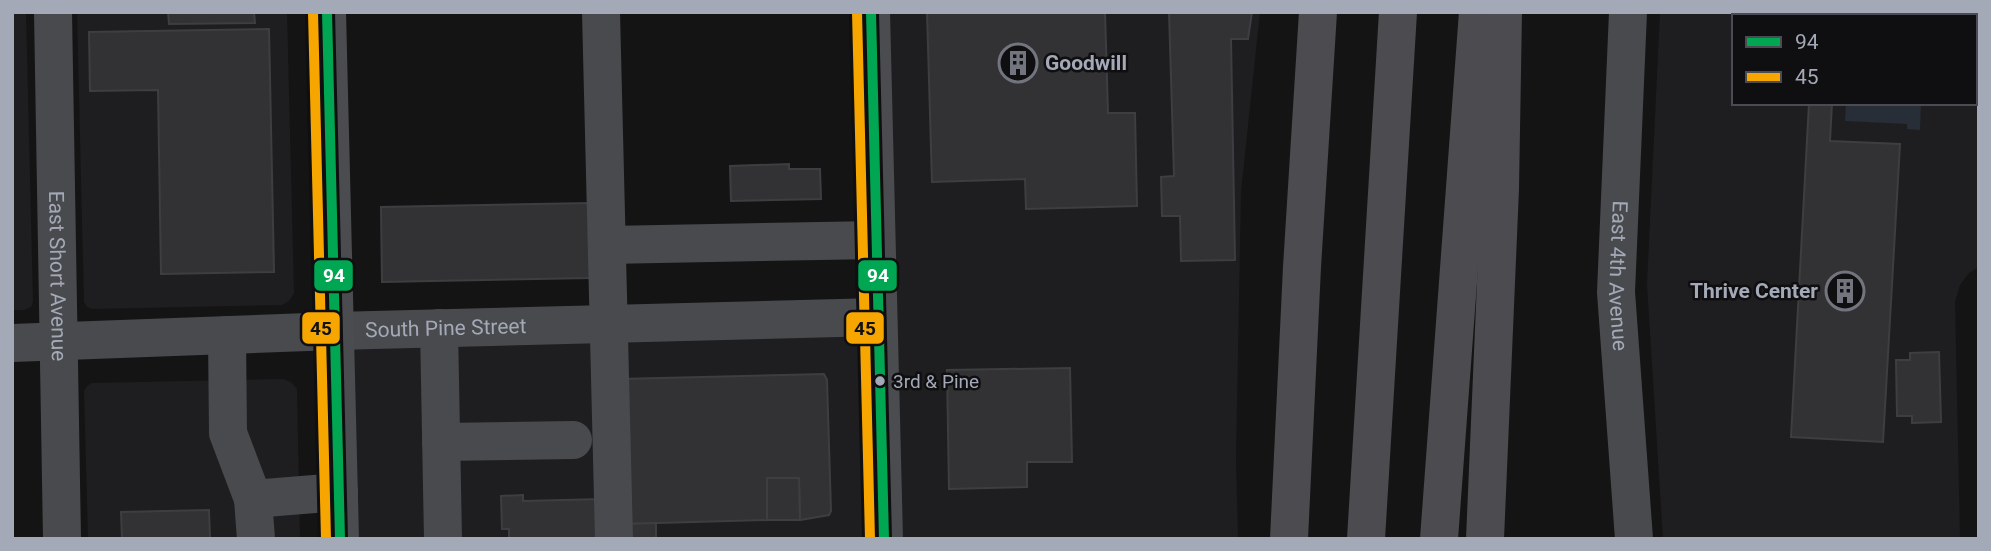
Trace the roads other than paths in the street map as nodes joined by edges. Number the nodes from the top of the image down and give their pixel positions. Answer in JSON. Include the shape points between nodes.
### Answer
{"nodes":[{"id":1,"x":52,"y":12,"type":"edge"},
{"id":2,"x":327,"y":12,"type":"edge"},
{"id":3,"x":601,"y":12,"type":"edge"},
{"id":4,"x":871,"y":12,"type":"edge"},
{"id":5,"x":1318,"y":12,"type":"edge"},
{"id":6,"x":1398,"y":12,"type":"edge"},
{"id":7,"x":1478,"y":12,"type":"edge"},
{"id":8,"x":1503,"y":12,"type":"edge"},
{"id":9,"x":1628,"y":12,"type":"edge"},
{"id":10,"x":876,"y":240,"type":"junction"},
{"id":11,"x":607,"y":245,"type":"junction"},
{"id":12,"x":878,"y":317,"type":"junction"},
{"id":13,"x":609,"y":323,"type":"junction"},
{"id":14,"x":439,"y":328,"type":"junction"},
{"id":15,"x":335,"y":331,"type":"junction"},
{"id":16,"x":227,"y":335,"type":"junction"},
{"id":17,"x":59,"y":341,"type":"junction"},
{"id":18,"x":12,"y":342,"type":"edge"},
{"id":19,"x":573,"y":440,"type":"dead end"},
{"id":20,"x":442,"y":442,"type":"junction"},
{"id":21,"x":339,"y":492,"type":"junction"},
{"id":22,"x":253,"y":499,"type":"junction"},
{"id":23,"x":62,"y":539,"type":"edge"},
{"id":24,"x":256,"y":539,"type":"edge"},
{"id":25,"x":340,"y":539,"type":"edge"},
{"id":26,"x":443,"y":539,"type":"edge"},
{"id":27,"x":614,"y":539,"type":"edge"},
{"id":28,"x":884,"y":539,"type":"edge"},
{"id":29,"x":1289,"y":539,"type":"edge"},
{"id":30,"x":1366,"y":539,"type":"edge"},
{"id":31,"x":1439,"y":539,"type":"edge"},
{"id":32,"x":1485,"y":539,"type":"edge"},
{"id":33,"x":1634,"y":539,"type":"edge"}],
"edges":[{"from":1,"to":17,"type":"street","name":"East Short Avenue"},
{"from":2,"to":15,"type":"main road"},
{"from":3,"to":11,"type":"street"},
{"from":4,"to":10,"type":"main road"},
{"from":5,"to":29,"type":"highway"},
{"from":6,"to":30,"type":"highway"},
{"from":7,"to":31,"type":"highway"},
{"from":8,"to":32,"type":"highway"},
{"from":9,"to":33,"type":"street","name":"East 4th Avenue","via":[[1616,292]]},
{"from":10,"to":11,"type":"street"},
{"from":10,"to":12,"type":"main road"},
{"from":11,"to":13,"type":"street"},
{"from":12,"to":13,"type":"street","name":"South Pine Street"},
{"from":12,"to":28,"type":"main road"},
{"from":13,"to":14,"type":"street","name":"South Pine Street"},
{"from":13,"to":27,"type":"street"},
{"from":14,"to":15,"type":"street","name":"South Pine Street"},
{"from":14,"to":20,"type":"street"},
{"from":15,"to":16,"type":"street","name":"South Pine Street"},
{"from":15,"to":21,"type":"main road"},
{"from":16,"to":17,"type":"street","name":"South Pine Street"},
{"from":16,"to":22,"type":"street","via":[[228,433]]},
{"from":17,"to":18,"type":"street","name":"South Pine Street"},
{"from":17,"to":23,"type":"street","name":"East Short Avenue"},
{"from":19,"to":20,"type":"street"},
{"from":20,"to":26,"type":"street"},
{"from":21,"to":22,"type":"street"},
{"from":21,"to":25,"type":"main road"},
{"from":22,"to":24,"type":"street"}]}
